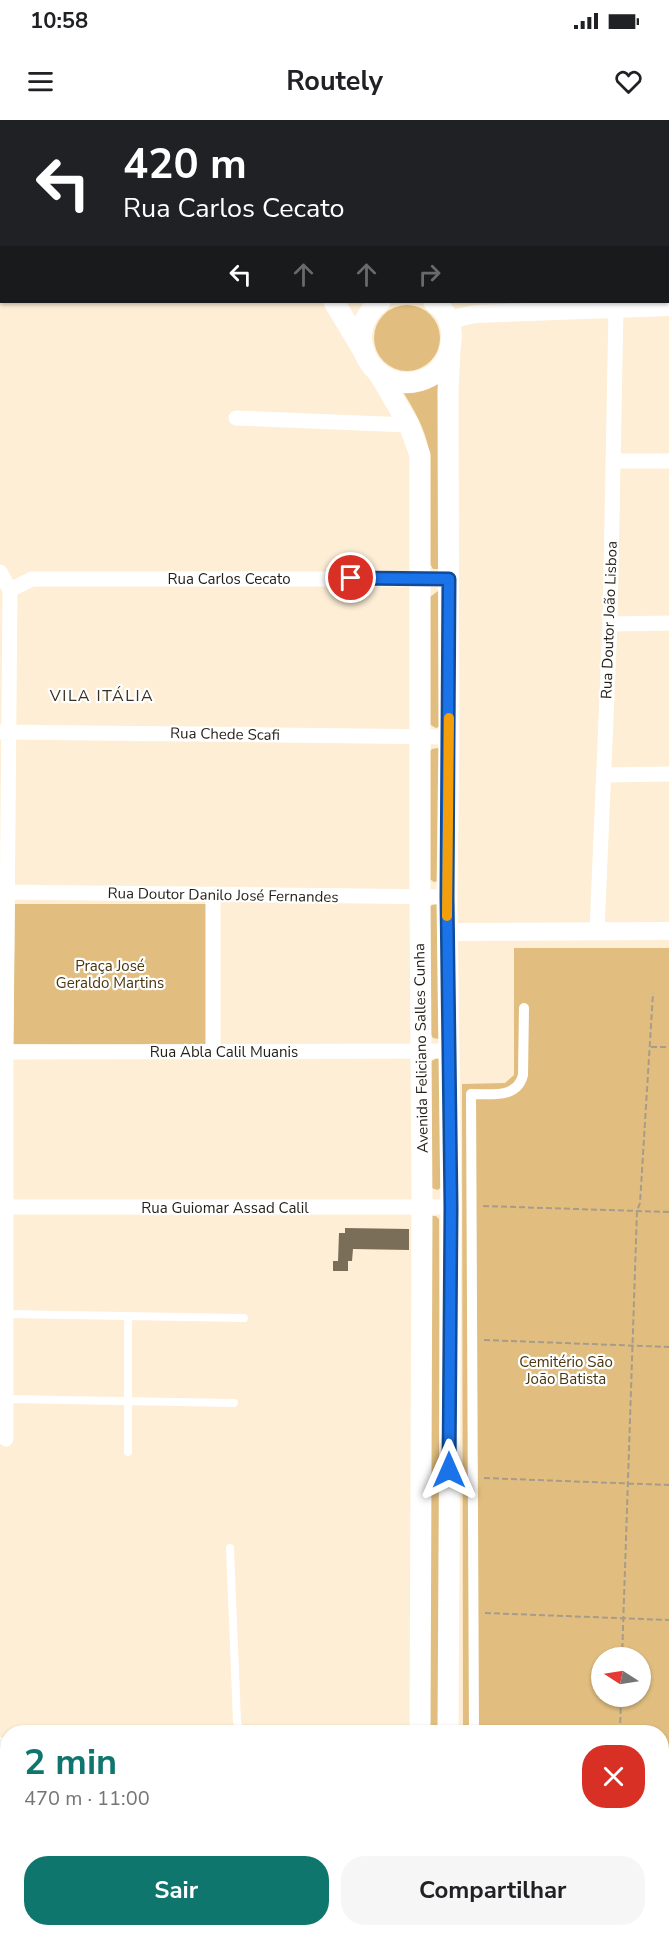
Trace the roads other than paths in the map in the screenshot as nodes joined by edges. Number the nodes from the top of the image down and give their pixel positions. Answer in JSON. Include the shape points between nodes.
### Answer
{"nodes":[{"id":1,"x":335,"y":303,"type":"edge"},
{"id":2,"x":379,"y":303,"type":"edge"},
{"id":3,"x":436,"y":303,"type":"edge"},
{"id":4,"x":669,"y":307,"type":"edge"},
{"id":5,"x":616,"y":308,"type":"junction"},
{"id":6,"x":449,"y":313,"type":"edge"},
{"id":7,"x":363,"y":350,"type":"junction"},
{"id":8,"x":450,"y":350,"type":"junction"},
{"id":9,"x":379,"y":374,"type":"junction"},
{"id":10,"x":236,"y":418,"type":"dead end"},
{"id":11,"x":409,"y":425,"type":"junction"},
{"id":12,"x":614,"y":461,"type":"junction"},
{"id":13,"x":669,"y":461,"type":"edge"},
{"id":14,"x":0,"y":572,"type":"edge"},
{"id":15,"x":419,"y":578,"type":"junction"},
{"id":16,"x":449,"y":579,"type":"junction"},
{"id":17,"x":10,"y":590,"type":"junction"},
{"id":18,"x":669,"y":622,"type":"edge"},
{"id":19,"x":610,"y":624,"type":"junction"},
{"id":20,"x":4,"y":732,"type":"edge"},
{"id":21,"x":419,"y":736,"type":"junction"},
{"id":22,"x":449,"y":737,"type":"junction"},
{"id":23,"x":669,"y":774,"type":"edge"},
{"id":24,"x":604,"y":775,"type":"junction"},
{"id":25,"x":4,"y":892,"type":"edge"},
{"id":26,"x":213,"y":894,"type":"junction"},
{"id":27,"x":420,"y":897,"type":"junction"},
{"id":28,"x":447,"y":897,"type":"junction"},
{"id":29,"x":597,"y":931,"type":"junction"},
{"id":30,"x":669,"y":931,"type":"edge"},
{"id":31,"x":447,"y":932,"type":"junction"},
{"id":32,"x":524,"y":1008,"type":"dead end"},
{"id":33,"x":448,"y":1051,"type":"junction"},
{"id":34,"x":3,"y":1052,"type":"edge"},
{"id":35,"x":213,"y":1052,"type":"junction"},
{"id":36,"x":420,"y":1052,"type":"junction"},
{"id":37,"x":461,"y":1206,"type":"junction"},
{"id":38,"x":4,"y":1207,"type":"edge"},
{"id":39,"x":422,"y":1208,"type":"junction"},
{"id":40,"x":4,"y":1285,"type":"edge"},
{"id":41,"x":7,"y":1314,"type":"junction"},
{"id":42,"x":128,"y":1316,"type":"junction"},
{"id":43,"x":244,"y":1318,"type":"dead end"},
{"id":44,"x":7,"y":1399,"type":"junction"},
{"id":45,"x":129,"y":1403,"type":"junction"},
{"id":46,"x":234,"y":1403,"type":"dead end"},
{"id":47,"x":6,"y":1439,"type":"dead end"},
{"id":48,"x":128,"y":1452,"type":"dead end"},
{"id":49,"x":230,"y":1548,"type":"dead end"},
{"id":50,"x":238,"y":1725,"type":"edge"},
{"id":51,"x":420,"y":1725,"type":"edge"},
{"id":52,"x":448,"y":1725,"type":"edge"},
{"id":53,"x":474,"y":1725,"type":"edge"}],
"edges":[{"from":1,"to":7,"type":"main road","name":"Avenida Feliciano Salles Cunha"},
{"from":2,"to":7,"type":"main road","via":[[365,320]]},
{"from":3,"to":6,"type":"main road"},
{"from":4,"to":5,"type":"street"},
{"from":5,"to":6,"type":"street"},
{"from":5,"to":12,"type":"street","name":"Rua Doutor João Lisboa"},
{"from":6,"to":8,"type":"main road","name":"Avenida Feliciano Salles Cunha"},
{"from":7,"to":9,"type":"main road","name":"Avenida Feliciano Salles Cunha"},
{"from":8,"to":9,"type":"main road","via":[[445,363],[422,381],[407,384]]},
{"from":8,"to":16,"type":"main road","name":"Avenida Feliciano Salles Cunha"},
{"from":9,"to":11,"type":"main road","name":"Avenida Feliciano Salles Cunha"},
{"from":10,"to":11,"type":"street"},
{"from":11,"to":15,"type":"main road","name":"Avenida Feliciano Salles Cunha","via":[[420,455]]},
{"from":12,"to":13,"type":"street"},
{"from":12,"to":19,"type":"street","name":"Rua Doutor João Lisboa"},
{"from":14,"to":17,"type":"street"},
{"from":15,"to":16,"type":"street","name":"Rua Carlos Cecato"},
{"from":15,"to":17,"type":"street","name":"Rua Carlos Cecato","via":[[32,579]]},
{"from":15,"to":21,"type":"main road","name":"Avenida Feliciano Salles Cunha"},
{"from":16,"to":22,"type":"main road","name":"Avenida Feliciano Salles Cunha"},
{"from":17,"to":20,"type":"street"},
{"from":18,"to":19,"type":"street"},
{"from":19,"to":24,"type":"street","name":"Rua Doutor João Lisboa"},
{"from":20,"to":21,"type":"street","name":"Rua Chede Scafi"},
{"from":20,"to":25,"type":"street"},
{"from":21,"to":22,"type":"street","name":"Rua Chede Scafi"},
{"from":21,"to":27,"type":"main road","name":"Avenida Feliciano Salles Cunha"},
{"from":22,"to":28,"type":"main road","name":"Avenida Feliciano Salles Cunha"},
{"from":23,"to":24,"type":"street"},
{"from":24,"to":29,"type":"street","name":"Rua Doutor João Lisboa"},
{"from":25,"to":26,"type":"street","name":"Rua Doutor Danilo José Fernandes"},
{"from":25,"to":34,"type":"street"},
{"from":26,"to":27,"type":"street","name":"Rua Doutor Danilo José Fernandes"},
{"from":26,"to":35,"type":"street"},
{"from":27,"to":28,"type":"street","name":"Rua Doutor Danilo José Fernandes"},
{"from":27,"to":36,"type":"main road","name":"Avenida Feliciano Salles Cunha"},
{"from":28,"to":31,"type":"main road","name":"Avenida Feliciano Salles Cunha"},
{"from":29,"to":30,"type":"street"},
{"from":29,"to":31,"type":"street"},
{"from":31,"to":33,"type":"main road","name":"Avenida Feliciano Salles Cunha"},
{"from":32,"to":37,"type":"street","via":[[522,1082],[503,1094],[471,1094]]},
{"from":33,"to":36,"type":"street","name":"Rua Abla Calil Muanis"},
{"from":33,"to":37,"type":"main road","name":"Avenida Feliciano Salles Cunha"},
{"from":34,"to":35,"type":"street","name":"Rua Abla Calil Muanis"},
{"from":34,"to":38,"type":"street"},
{"from":35,"to":36,"type":"street","name":"Rua Abla Calil Muanis"},
{"from":36,"to":39,"type":"main road","name":"Avenida Feliciano Salles Cunha"},
{"from":37,"to":39,"type":"street","name":"Rua Guiomar Assad Calil"},
{"from":37,"to":52,"type":"main road","name":"Avenida Feliciano Salles Cunha"},
{"from":37,"to":53,"type":"street","via":[[472,1339]]},
{"from":38,"to":39,"type":"street","name":"Rua Guiomar Assad Calil"},
{"from":38,"to":40,"type":"street"},
{"from":39,"to":51,"type":"main road","name":"Avenida Feliciano Salles Cunha"},
{"from":40,"to":41,"type":"street"},
{"from":41,"to":42,"type":"lane"},
{"from":41,"to":44,"type":"street"},
{"from":42,"to":43,"type":"lane"},
{"from":42,"to":45,"type":"lane"},
{"from":44,"to":45,"type":"lane"},
{"from":44,"to":47,"type":"street"},
{"from":45,"to":46,"type":"lane"},
{"from":45,"to":48,"type":"lane"},
{"from":49,"to":50,"type":"lane"}]}
